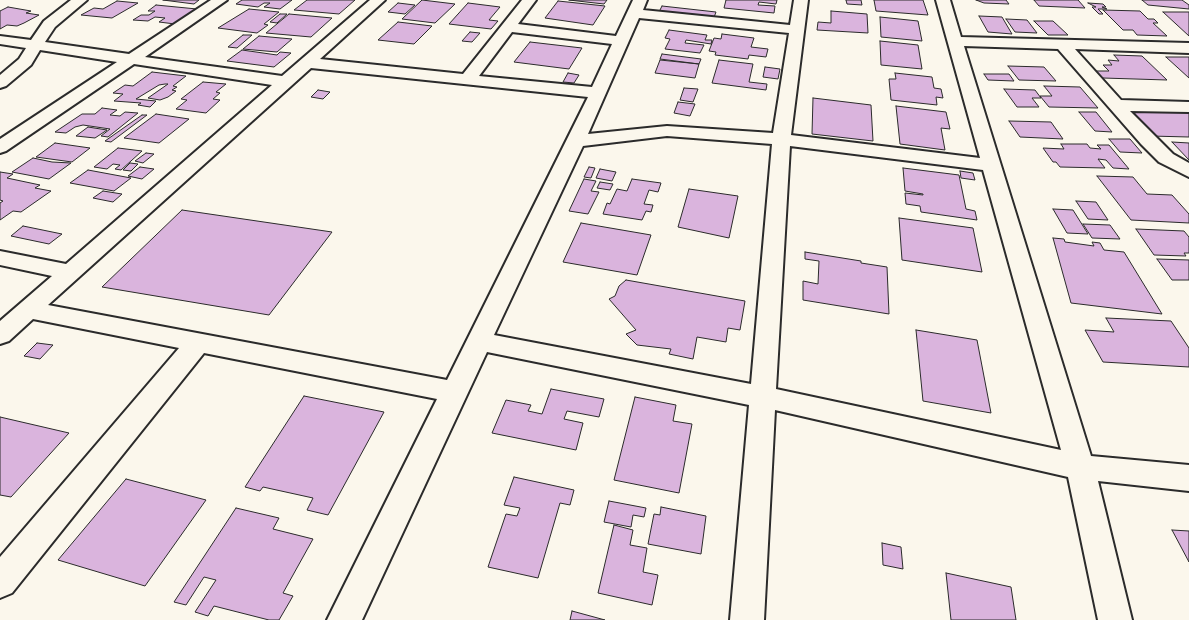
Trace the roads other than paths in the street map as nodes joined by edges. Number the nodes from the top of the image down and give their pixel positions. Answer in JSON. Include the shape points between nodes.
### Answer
{"nodes":[{"id":1,"x":80,"y":0,"type":"edge"},
{"id":2,"x":220,"y":0,"type":"edge"},
{"id":3,"x":378,"y":0,"type":"edge"},
{"id":4,"x":529,"y":0,"type":"edge"},
{"id":5,"x":801,"y":0,"type":"edge"},
{"id":6,"x":943,"y":0,"type":"edge"},
{"id":7,"x":637,"y":6,"type":"edge"},
{"id":8,"x":509,"y":27,"type":"junction"},
{"id":9,"x":797,"y":30,"type":"junction"},
{"id":10,"x":0,"y":40,"type":"edge"},
{"id":11,"x":622,"y":41,"type":"junction"},
{"id":12,"x":955,"y":41,"type":"junction"},
{"id":13,"x":1062,"y":44,"type":"junction"},
{"id":14,"x":37,"y":45,"type":"junction"},
{"id":15,"x":1189,"y":48,"type":"edge"},
{"id":16,"x":133,"y":58,"type":"junction"},
{"id":17,"x":309,"y":63,"type":"junction"},
{"id":18,"x":467,"y":80,"type":"junction"},
{"id":19,"x":287,"y":82,"type":"junction"},
{"id":20,"x":0,"y":83,"type":"edge"},
{"id":21,"x":599,"y":94,"type":"junction"},
{"id":22,"x":1115,"y":105,"type":"junction"},
{"id":23,"x":1189,"y":107,"type":"edge"},
{"id":24,"x":781,"y":139,"type":"junction"},
{"id":25,"x":576,"y":141,"type":"junction"},
{"id":26,"x":0,"y":147,"type":"edge"},
{"id":27,"x":990,"y":165,"type":"junction"},
{"id":28,"x":1189,"y":171,"type":"edge"},
{"id":29,"x":0,"y":258,"type":"edge"},
{"id":30,"x":70,"y":272,"type":"junction"},
{"id":31,"x":28,"y":310,"type":"junction"},
{"id":32,"x":0,"y":335,"type":"edge"},
{"id":33,"x":481,"y":342,"type":"junction"},
{"id":34,"x":198,"y":343,"type":"junction"},
{"id":35,"x":456,"y":392,"type":"junction"},
{"id":36,"x":763,"y":397,"type":"junction"},
{"id":37,"x":1080,"y":467,"type":"junction"},
{"id":38,"x":1189,"y":478,"type":"edge"},
{"id":39,"x":0,"y":582,"type":"edge"},
{"id":40,"x":344,"y":620,"type":"edge"},
{"id":41,"x":746,"y":620,"type":"edge"},
{"id":42,"x":1115,"y":620,"type":"edge"}],
"edges":[{"from":1,"to":14,"type":"street","via":[[49,24]]},
{"from":2,"to":16,"type":"street"},
{"from":3,"to":17,"type":"street"},
{"from":4,"to":8,"type":"street"},
{"from":5,"to":9,"type":"street"},
{"from":6,"to":12,"type":"street"},
{"from":7,"to":9,"type":"street"},
{"from":7,"to":11,"type":"street"},
{"from":8,"to":11,"type":"street"},
{"from":8,"to":18,"type":"street"},
{"from":9,"to":24,"type":"street"},
{"from":10,"to":14,"type":"street"},
{"from":11,"to":21,"type":"street"},
{"from":12,"to":13,"type":"street"},
{"from":12,"to":27,"type":"street"},
{"from":13,"to":15,"type":"street"},
{"from":13,"to":22,"type":"street"},
{"from":14,"to":16,"type":"street"},
{"from":14,"to":20,"type":"street","via":[[25,62]]},
{"from":16,"to":19,"type":"street"},
{"from":16,"to":26,"type":"street"},
{"from":17,"to":18,"type":"street"},
{"from":17,"to":19,"type":"street"},
{"from":18,"to":21,"type":"street"},
{"from":19,"to":30,"type":"street"},
{"from":21,"to":25,"type":"street"},
{"from":22,"to":23,"type":"street"},
{"from":22,"to":28,"type":"street","via":[[1166,158]]},
{"from":24,"to":25,"type":"street","via":[[676,131]]},
{"from":24,"to":27,"type":"street"},
{"from":24,"to":36,"type":"street"},
{"from":25,"to":33,"type":"street"},
{"from":27,"to":37,"type":"street"},
{"from":29,"to":30,"type":"street"},
{"from":30,"to":31,"type":"street"},
{"from":31,"to":32,"type":"street"},
{"from":31,"to":34,"type":"street"},
{"from":33,"to":35,"type":"street"},
{"from":33,"to":36,"type":"street"},
{"from":34,"to":35,"type":"street"},
{"from":34,"to":39,"type":"street"},
{"from":35,"to":40,"type":"street"},
{"from":36,"to":37,"type":"street"},
{"from":36,"to":41,"type":"street"},
{"from":37,"to":38,"type":"street"},
{"from":37,"to":42,"type":"street"}]}
